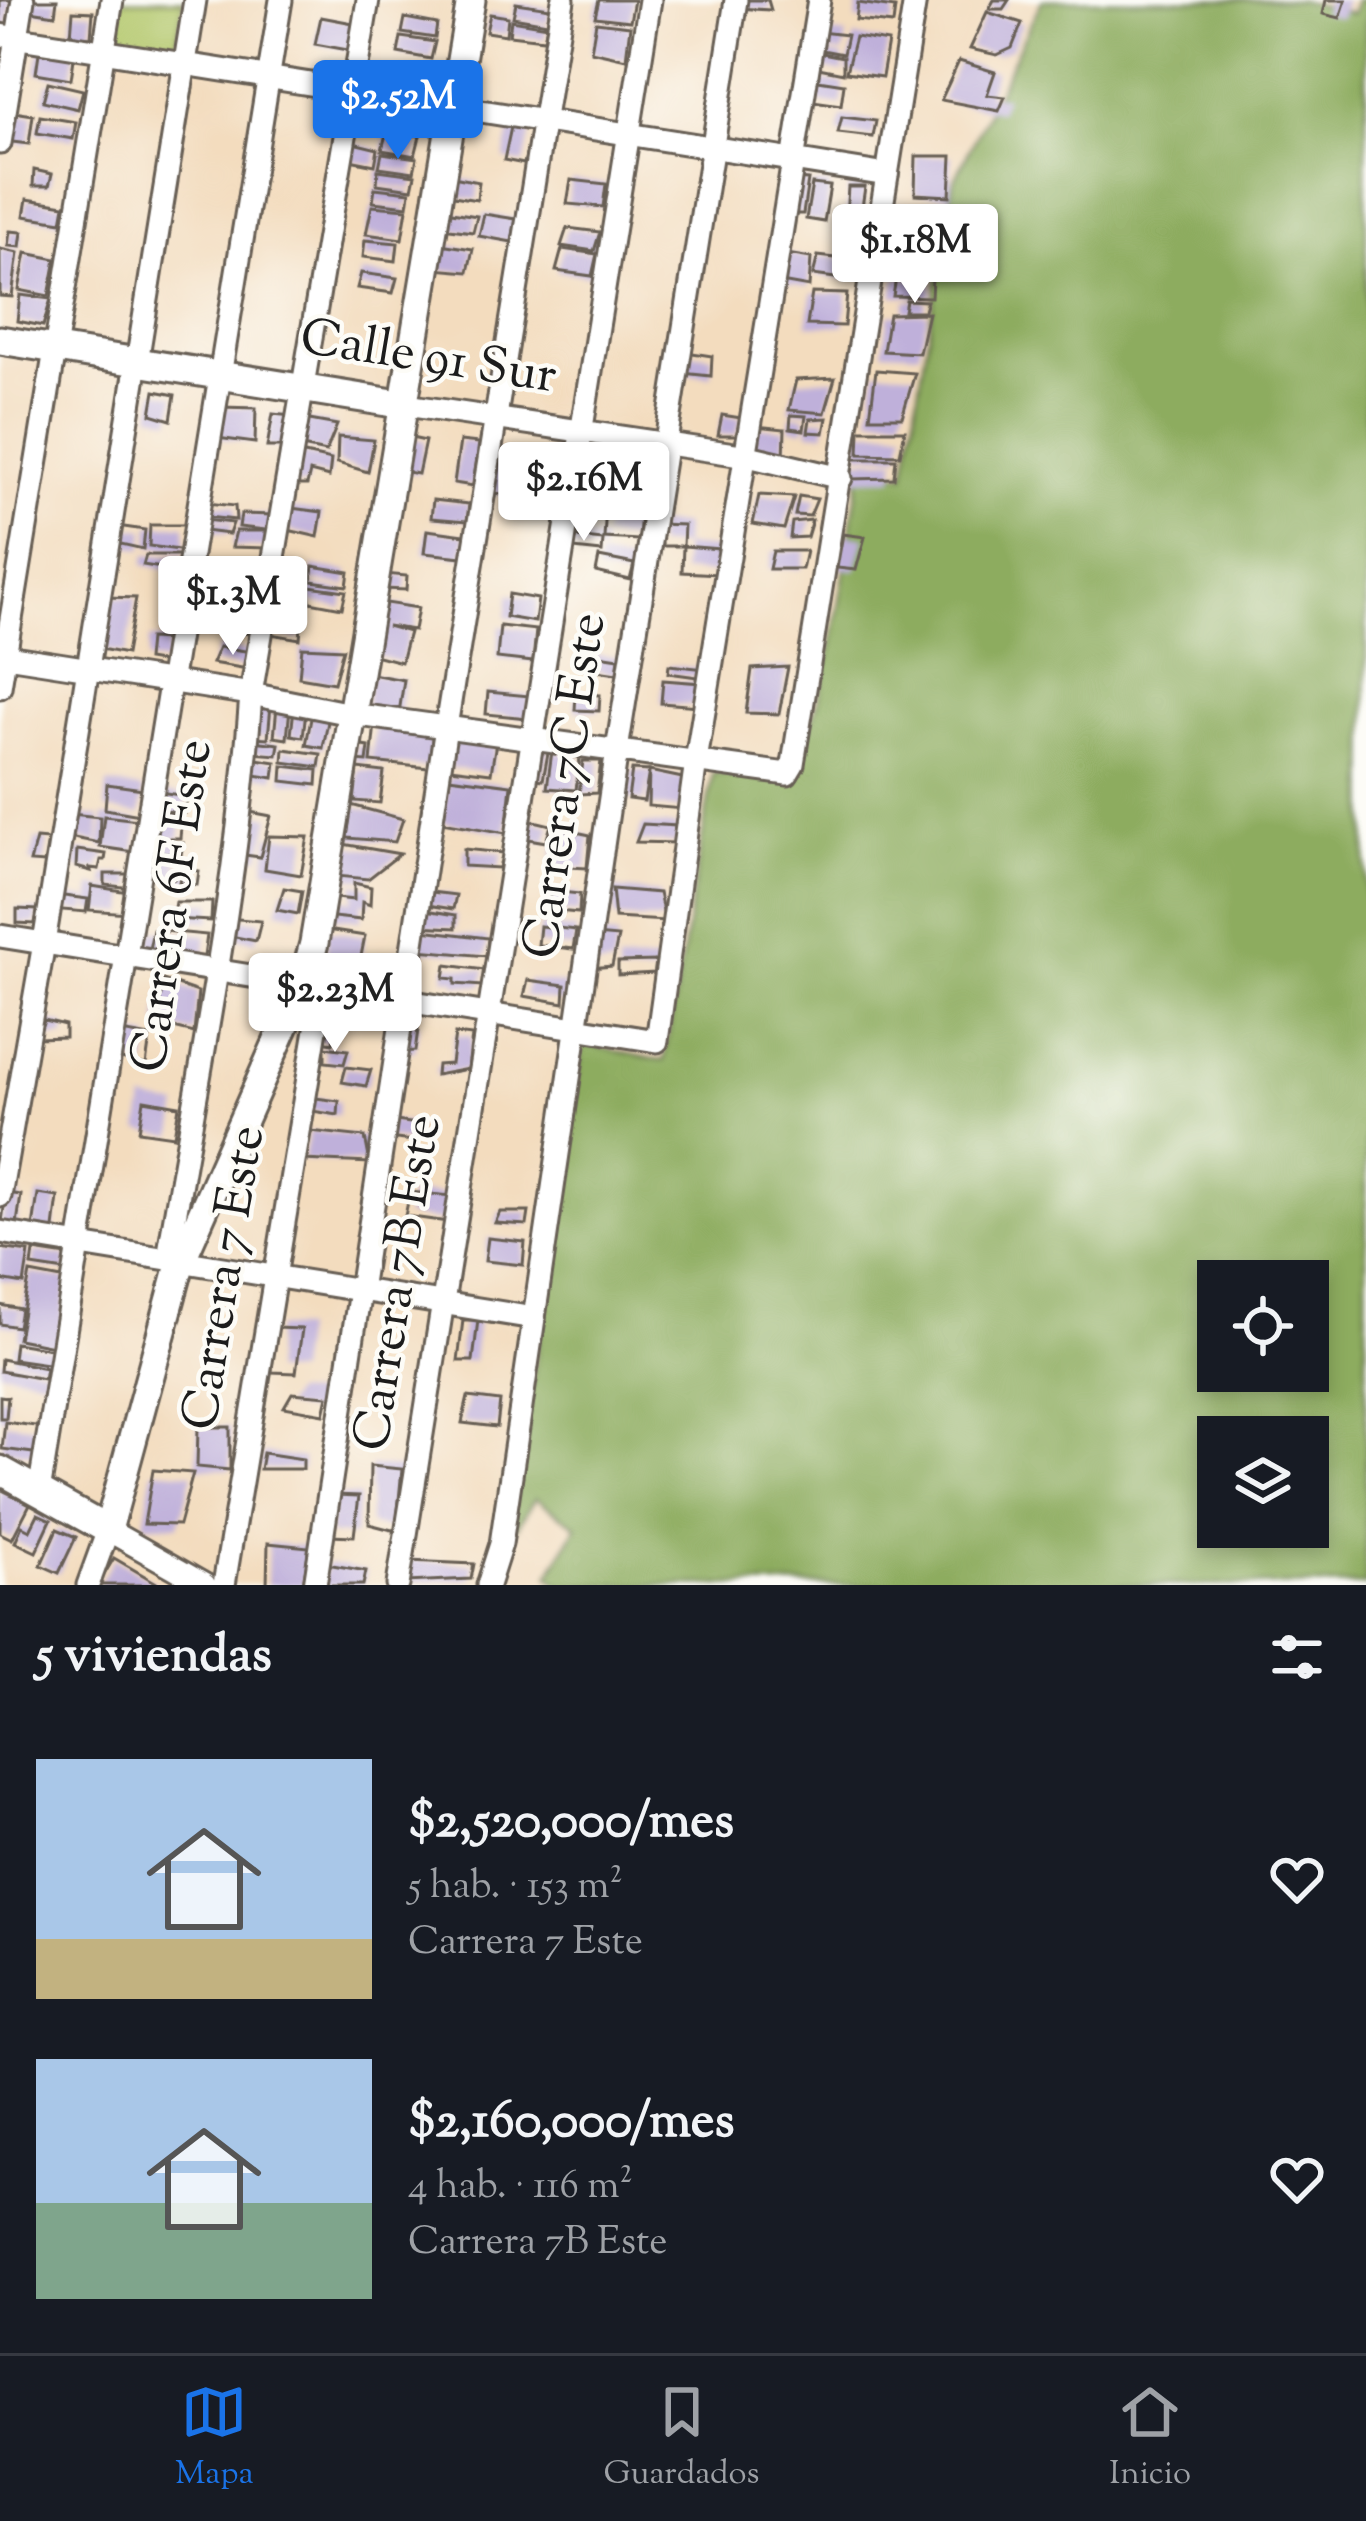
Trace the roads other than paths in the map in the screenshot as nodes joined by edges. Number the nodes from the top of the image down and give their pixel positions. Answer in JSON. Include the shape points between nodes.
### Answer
{"nodes":[{"id":1,"x":23,"y":0,"type":"edge"},
{"id":2,"x":112,"y":0,"type":"edge"},
{"id":3,"x":195,"y":0,"type":"edge"},
{"id":4,"x":281,"y":0,"type":"edge"},
{"id":5,"x":368,"y":0,"type":"edge"},
{"id":6,"x":471,"y":0,"type":"edge"},
{"id":7,"x":562,"y":0,"type":"edge"},
{"id":8,"x":650,"y":0,"type":"edge"},
{"id":9,"x":736,"y":0,"type":"edge"},
{"id":10,"x":819,"y":0,"type":"edge"},
{"id":11,"x":915,"y":0,"type":"edge"},
{"id":12,"x":8,"y":37,"type":"edge"},
{"id":13,"x":104,"y":51,"type":"junction"},
{"id":14,"x":185,"y":64,"type":"junction"},
{"id":15,"x":269,"y":77,"type":"junction"},
{"id":16,"x":353,"y":90,"type":"junction"},
{"id":17,"x":455,"y":106,"type":"junction"},
{"id":18,"x":543,"y":120,"type":"junction"},
{"id":19,"x":628,"y":134,"type":"junction"},
{"id":20,"x":0,"y":143,"type":"edge"},
{"id":21,"x":712,"y":147,"type":"junction"},
{"id":22,"x":794,"y":159,"type":"junction"},
{"id":23,"x":887,"y":175,"type":"junction"},
{"id":24,"x":0,"y":340,"type":"edge"},
{"id":25,"x":55,"y":349,"type":"junction"},
{"id":26,"x":137,"y":362,"type":"junction"},
{"id":27,"x":222,"y":376,"type":"junction"},
{"id":28,"x":304,"y":389,"type":"junction"},
{"id":29,"x":406,"y":405,"type":"junction"},
{"id":30,"x":494,"y":418,"type":"junction"},
{"id":31,"x":579,"y":431,"type":"junction"},
{"id":32,"x":664,"y":444,"type":"junction"},
{"id":33,"x":748,"y":456,"type":"junction"},
{"id":34,"x":841,"y":478,"type":"junction"},
{"id":35,"x":2,"y":655,"type":"edge"},
{"id":36,"x":86,"y":668,"type":"junction"},
{"id":37,"x":169,"y":681,"type":"junction"},
{"id":38,"x":0,"y":687,"type":"edge"},
{"id":39,"x":251,"y":694,"type":"junction"},
{"id":40,"x":351,"y":714,"type":"junction"},
{"id":41,"x":446,"y":727,"type":"junction"},
{"id":42,"x":530,"y":739,"type":"junction"},
{"id":43,"x":616,"y":750,"type":"junction"},
{"id":44,"x":696,"y":761,"type":"junction"},
{"id":45,"x":0,"y":936,"type":"edge"},
{"id":46,"x":44,"y":943,"type":"junction"},
{"id":47,"x":127,"y":956,"type":"junction"},
{"id":48,"x":215,"y":970,"type":"junction"},
{"id":49,"x":313,"y":986,"type":"junction"},
{"id":50,"x":405,"y":1000,"type":"junction"},
{"id":51,"x":488,"y":1014,"type":"junction"},
{"id":52,"x":577,"y":1028,"type":"junction"},
{"id":53,"x":0,"y":1196,"type":"edge"},
{"id":54,"x":0,"y":1232,"type":"edge"},
{"id":55,"x":80,"y":1244,"type":"junction"},
{"id":56,"x":175,"y":1260,"type":"junction"},
{"id":57,"x":275,"y":1276,"type":"junction"},
{"id":58,"x":360,"y":1290,"type":"junction"},
{"id":59,"x":442,"y":1304,"type":"junction"},
{"id":60,"x":534,"y":1318,"type":"junction"},
{"id":61,"x":0,"y":1470,"type":"edge"},
{"id":62,"x":39,"y":1492,"type":"junction"},
{"id":63,"x":108,"y":1530,"type":"junction"},
{"id":64,"x":88,"y":1585,"type":"edge"},
{"id":65,"x":205,"y":1585,"type":"edge"},
{"id":66,"x":224,"y":1585,"type":"edge"},
{"id":67,"x":315,"y":1585,"type":"edge"},
{"id":68,"x":398,"y":1585,"type":"edge"},
{"id":69,"x":488,"y":1585,"type":"edge"}],
"edges":[{"from":1,"to":12,"type":"street"},
{"from":2,"to":13,"type":"street"},
{"from":3,"to":14,"type":"street"},
{"from":4,"to":15,"type":"street"},
{"from":5,"to":16,"type":"street","name":"Carrera 6F Este"},
{"from":6,"to":17,"type":"street","name":"Carrera 7 Este"},
{"from":7,"to":18,"type":"street"},
{"from":8,"to":19,"type":"street","name":"Carrera 7B Este"},
{"from":9,"to":21,"type":"street","name":"Carrera 7C Este"},
{"from":10,"to":22,"type":"street"},
{"from":11,"to":23,"type":"street"},
{"from":12,"to":13,"type":"street"},
{"from":12,"to":20,"type":"street"},
{"from":13,"to":14,"type":"street"},
{"from":13,"to":25,"type":"street"},
{"from":14,"to":15,"type":"street"},
{"from":14,"to":26,"type":"street"},
{"from":15,"to":16,"type":"street"},
{"from":15,"to":27,"type":"street"},
{"from":16,"to":17,"type":"street"},
{"from":16,"to":28,"type":"street","name":"Carrera 6F Este"},
{"from":17,"to":18,"type":"street"},
{"from":17,"to":29,"type":"street","name":"Carrera 7 Este"},
{"from":18,"to":19,"type":"street"},
{"from":18,"to":30,"type":"street"},
{"from":19,"to":21,"type":"street"},
{"from":19,"to":31,"type":"street","name":"Carrera 7B Este"},
{"from":21,"to":22,"type":"street"},
{"from":21,"to":32,"type":"street","name":"Carrera 7C Este"},
{"from":22,"to":23,"type":"street"},
{"from":22,"to":33,"type":"street"},
{"from":23,"to":34,"type":"street"},
{"from":24,"to":25,"type":"street","name":"Calle 91 Sur"},
{"from":25,"to":26,"type":"street","name":"Calle 91 Sur"},
{"from":25,"to":35,"type":"street"},
{"from":26,"to":27,"type":"street","name":"Calle 91 Sur"},
{"from":26,"to":36,"type":"street"},
{"from":27,"to":28,"type":"street","name":"Calle 91 Sur"},
{"from":27,"to":37,"type":"street"},
{"from":28,"to":29,"type":"street","name":"Calle 91 Sur"},
{"from":28,"to":39,"type":"street","name":"Carrera 6F Este"},
{"from":29,"to":30,"type":"street","name":"Calle 91 Sur"},
{"from":29,"to":40,"type":"street","name":"Carrera 7 Este"},
{"from":30,"to":31,"type":"street","name":"Calle 91 Sur"},
{"from":30,"to":41,"type":"street"},
{"from":31,"to":32,"type":"street","name":"Calle 91 Sur"},
{"from":31,"to":42,"type":"street","name":"Carrera 7B Este"},
{"from":32,"to":33,"type":"street","name":"Calle 91 Sur"},
{"from":32,"to":43,"type":"street","name":"Carrera 7C Este"},
{"from":33,"to":34,"type":"street","name":"Calle 91 Sur"},
{"from":33,"to":44,"type":"street"},
{"from":34,"to":44,"type":"street","via":[[793,764],[787,774]]},
{"from":35,"to":36,"type":"street"},
{"from":35,"to":38,"type":"street"},
{"from":36,"to":37,"type":"street"},
{"from":36,"to":46,"type":"street"},
{"from":37,"to":39,"type":"street"},
{"from":37,"to":47,"type":"street"},
{"from":39,"to":40,"type":"street"},
{"from":39,"to":48,"type":"street","name":"Carrera 6F Este"},
{"from":40,"to":41,"type":"street"},
{"from":40,"to":49,"type":"street","name":"Carrera 7 Este"},
{"from":41,"to":42,"type":"street"},
{"from":41,"to":50,"type":"street"},
{"from":42,"to":43,"type":"street"},
{"from":42,"to":51,"type":"street","name":"Carrera 7B Este"},
{"from":43,"to":44,"type":"street"},
{"from":43,"to":52,"type":"street","name":"Carrera 7C Este"},
{"from":44,"to":52,"type":"street","via":[[657,1041]]},
{"from":45,"to":46,"type":"street"},
{"from":46,"to":47,"type":"street"},
{"from":46,"to":53,"type":"street"},
{"from":47,"to":48,"type":"street"},
{"from":47,"to":55,"type":"street"},
{"from":48,"to":49,"type":"street"},
{"from":48,"to":56,"type":"street","name":"Carrera 6F Este"},
{"from":49,"to":50,"type":"street"},
{"from":49,"to":56,"type":"street"},
{"from":49,"to":57,"type":"street","name":"Carrera 7 Este"},
{"from":50,"to":51,"type":"street"},
{"from":50,"to":58,"type":"street"},
{"from":51,"to":52,"type":"street"},
{"from":51,"to":59,"type":"street","name":"Carrera 7B Este"},
{"from":52,"to":60,"type":"street","name":"Carrera 7C Este"},
{"from":54,"to":55,"type":"street"},
{"from":55,"to":56,"type":"street"},
{"from":55,"to":62,"type":"street"},
{"from":56,"to":57,"type":"street"},
{"from":56,"to":63,"type":"street","name":"Carrera 6F Este"},
{"from":57,"to":58,"type":"street"},
{"from":57,"to":66,"type":"street","name":"Carrera 7 Este"},
{"from":58,"to":59,"type":"street"},
{"from":58,"to":67,"type":"street"},
{"from":59,"to":60,"type":"street"},
{"from":59,"to":68,"type":"street","name":"Carrera 7B Este"},
{"from":60,"to":69,"type":"street","name":"Carrera 7C Este"},
{"from":61,"to":62,"type":"street"},
{"from":62,"to":63,"type":"street"},
{"from":63,"to":64,"type":"street","name":"Carrera 6F Este"},
{"from":63,"to":65,"type":"street"}]}
